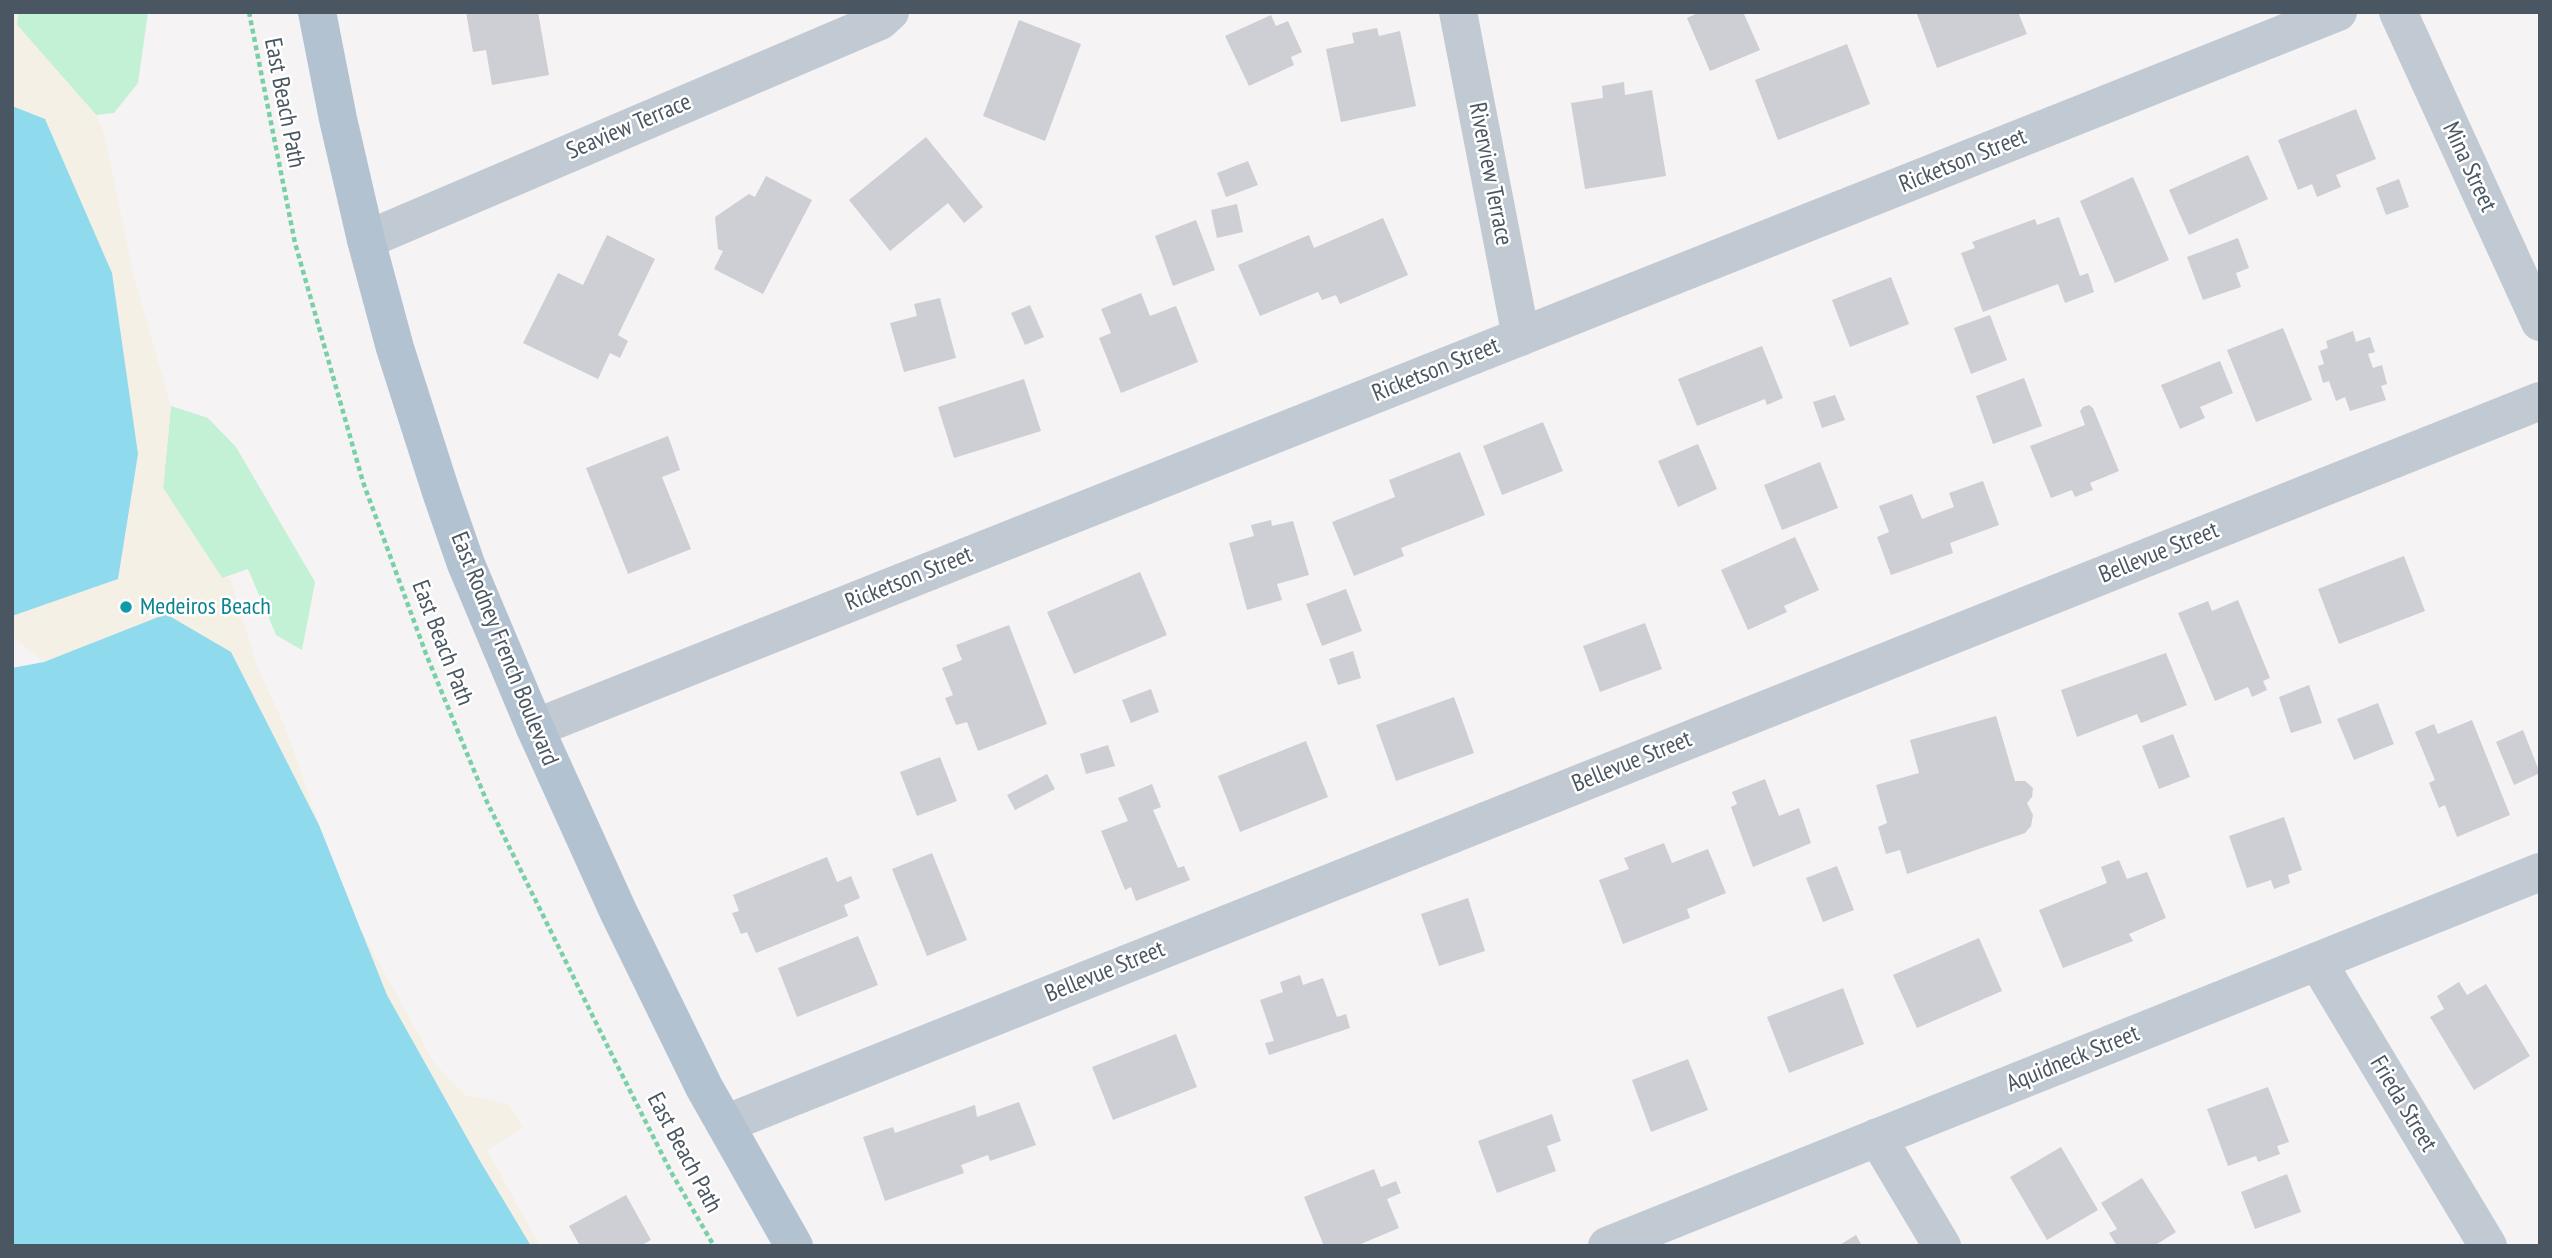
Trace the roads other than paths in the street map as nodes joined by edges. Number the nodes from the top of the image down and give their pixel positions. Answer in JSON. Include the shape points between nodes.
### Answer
{"nodes":[{"id":1,"x":317,"y":12,"type":"edge"},
{"id":2,"x":890,"y":12,"type":"edge"},
{"id":3,"x":1458,"y":12,"type":"edge"},
{"id":4,"x":2337,"y":12,"type":"edge"},
{"id":5,"x":2398,"y":12,"type":"edge"},
{"id":6,"x":366,"y":240,"type":"junction"},
{"id":7,"x":2540,"y":321,"type":"edge"},
{"id":8,"x":1521,"y":337,"type":"junction"},
{"id":9,"x":2540,"y":401,"type":"edge"},
{"id":10,"x":535,"y":728,"type":"junction"},
{"id":11,"x":2540,"y":872,"type":"edge"},
{"id":12,"x":2317,"y":961,"type":"junction"},
{"id":13,"x":725,"y":1124,"type":"junction"},
{"id":14,"x":1877,"y":1137,"type":"junction"},
{"id":15,"x":794,"y":1246,"type":"edge"},
{"id":16,"x":1606,"y":1246,"type":"edge"},
{"id":17,"x":1942,"y":1246,"type":"edge"},
{"id":18,"x":2488,"y":1246,"type":"edge"}],
"edges":[{"from":1,"to":6,"type":"main road","name":"East Rodney French Boulevard"},
{"from":2,"to":6,"type":"street","name":"Seaview Terrace"},
{"from":3,"to":8,"type":"street","name":"Riverview Terrace"},
{"from":4,"to":8,"type":"street","name":"Ricketson Street"},
{"from":5,"to":7,"type":"street","name":"Mina Street"},
{"from":6,"to":10,"type":"main road","name":"East Rodney French Boulevard","via":[[441,492]]},
{"from":8,"to":10,"type":"street","name":"Ricketson Street"},
{"from":9,"to":13,"type":"street","name":"Bellevue Street"},
{"from":10,"to":13,"type":"main road","name":"East Rodney French Boulevard","via":[[629,933]]},
{"from":11,"to":12,"type":"street","name":"Aquidneck Street"},
{"from":12,"to":14,"type":"street","name":"Aquidneck Street"},
{"from":12,"to":18,"type":"street","name":"Frieda Street"},
{"from":13,"to":15,"type":"main road","name":"East Rodney French Boulevard"},
{"from":14,"to":16,"type":"street","name":"Aquidneck Street"},
{"from":14,"to":17,"type":"street"}]}
